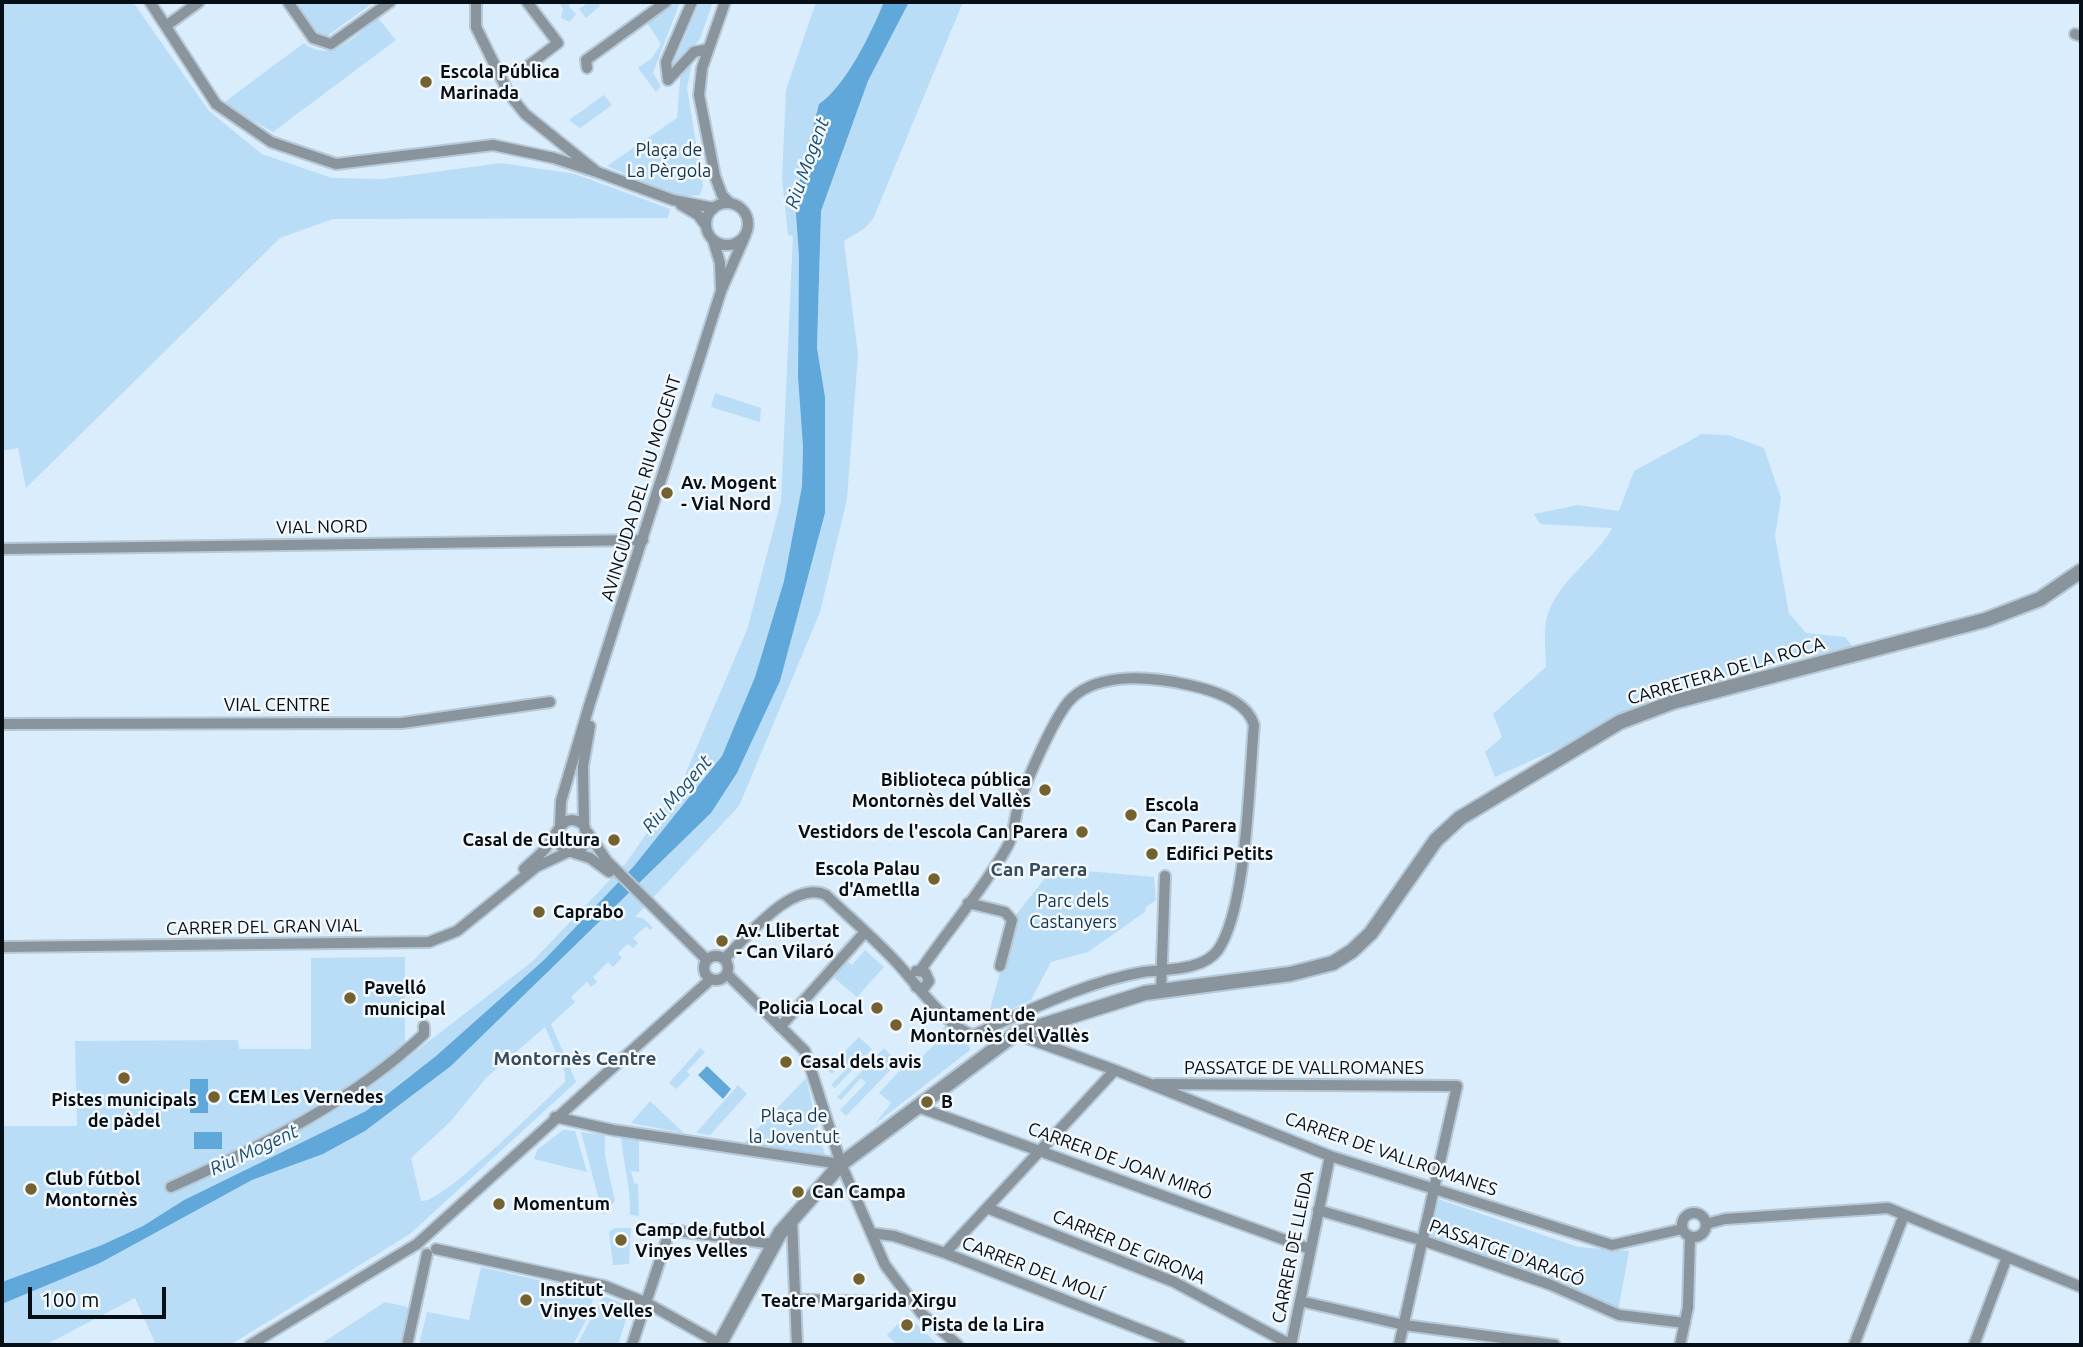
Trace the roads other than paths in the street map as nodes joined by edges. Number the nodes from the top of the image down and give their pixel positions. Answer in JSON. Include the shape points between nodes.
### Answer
{"nodes":[{"id":1,"x":150,"y":2,"type":"edge"},
{"id":2,"x":199,"y":2,"type":"edge"},
{"id":3,"x":288,"y":2,"type":"edge"},
{"id":4,"x":390,"y":2,"type":"edge"},
{"id":5,"x":477,"y":2,"type":"edge"},
{"id":6,"x":527,"y":2,"type":"edge"},
{"id":7,"x":666,"y":2,"type":"edge"},
{"id":8,"x":692,"y":2,"type":"edge"},
{"id":9,"x":725,"y":2,"type":"edge"},
{"id":10,"x":166,"y":26,"type":"junction"},
{"id":11,"x":708,"y":49,"type":"junction"},
{"id":12,"x":529,"y":65,"type":"dead end"},
{"id":13,"x":587,"y":68,"type":"dead end"},
{"id":14,"x":597,"y":172,"type":"junction"},
{"id":15,"x":715,"y":176,"type":"junction"},
{"id":16,"x":673,"y":200,"type":"junction"},
{"id":17,"x":730,"y":203,"type":"junction"},
{"id":18,"x":714,"y":207,"type":"junction"},
{"id":19,"x":706,"y":226,"type":"junction"},
{"id":20,"x":745,"y":236,"type":"junction"},
{"id":21,"x":713,"y":239,"type":"junction"},
{"id":22,"x":721,"y":291,"type":"junction"},
{"id":23,"x":643,"y":540,"type":"junction"},
{"id":24,"x":2,"y":549,"type":"edge"},
{"id":25,"x":2081,"y":571,"type":"edge"},
{"id":26,"x":595,"y":696,"type":"junction"},
{"id":27,"x":550,"y":702,"type":"dead end"},
{"id":28,"x":2,"y":724,"type":"edge"},
{"id":29,"x":563,"y":796,"type":"junction"},
{"id":30,"x":582,"y":797,"type":"junction"},
{"id":31,"x":558,"y":829,"type":"junction"},
{"id":32,"x":586,"y":829,"type":"junction"},
{"id":33,"x":571,"y":852,"type":"junction"},
{"id":34,"x":604,"y":863,"type":"junction"},
{"id":35,"x":1165,"y":876,"type":"dead end"},
{"id":36,"x":508,"y":888,"type":"junction"},
{"id":37,"x":968,"y":903,"type":"junction"},
{"id":38,"x":865,"y":932,"type":"junction"},
{"id":39,"x":2,"y":947,"type":"edge"},
{"id":40,"x":724,"y":959,"type":"junction"},
{"id":41,"x":708,"y":960,"type":"junction"},
{"id":42,"x":1000,"y":966,"type":"dead end"},
{"id":43,"x":1160,"y":970,"type":"junction"},
{"id":44,"x":727,"y":974,"type":"junction"},
{"id":45,"x":916,"y":977,"type":"junction"},
{"id":46,"x":711,"y":979,"type":"junction"},
{"id":47,"x":1161,"y":990,"type":"junction"},
{"id":48,"x":424,"y":1026,"type":"dead end"},
{"id":49,"x":780,"y":1027,"type":"junction"},
{"id":50,"x":1015,"y":1034,"type":"junction"},
{"id":51,"x":1115,"y":1070,"type":"junction"},
{"id":52,"x":1150,"y":1084,"type":"junction"},
{"id":53,"x":918,"y":1107,"type":"junction"},
{"id":54,"x":555,"y":1118,"type":"junction"},
{"id":55,"x":1040,"y":1150,"type":"junction"},
{"id":56,"x":1330,"y":1156,"type":"junction"},
{"id":57,"x":841,"y":1164,"type":"junction"},
{"id":58,"x":171,"y":1187,"type":"dead end"},
{"id":59,"x":1432,"y":1188,"type":"junction"},
{"id":60,"x":987,"y":1208,"type":"junction"},
{"id":61,"x":1318,"y":1210,"type":"junction"},
{"id":62,"x":1904,"y":1215,"type":"junction"},
{"id":63,"x":792,"y":1219,"type":"junction"},
{"id":64,"x":1706,"y":1224,"type":"junction"},
{"id":65,"x":871,"y":1233,"type":"junction"},
{"id":66,"x":1686,"y":1233,"type":"junction"},
{"id":67,"x":430,"y":1234,"type":"junction"},
{"id":68,"x":1421,"y":1240,"type":"junction"},
{"id":69,"x":417,"y":1244,"type":"junction"},
{"id":70,"x":774,"y":1244,"type":"junction"},
{"id":71,"x":1310,"y":1249,"type":"junction"},
{"id":72,"x":432,"y":1251,"type":"junction"},
{"id":73,"x":945,"y":1253,"type":"junction"},
{"id":74,"x":2007,"y":1256,"type":"junction"},
{"id":75,"x":2081,"y":1287,"type":"edge"},
{"id":76,"x":795,"y":1298,"type":"junction"},
{"id":77,"x":912,"y":1301,"type":"junction"},
{"id":78,"x":1300,"y":1301,"type":"junction"},
{"id":79,"x":647,"y":1303,"type":"junction"},
{"id":80,"x":1685,"y":1323,"type":"junction"},
{"id":81,"x":1404,"y":1325,"type":"junction"},
{"id":82,"x":1540,"y":1344,"type":"edge"},
{"id":83,"x":250,"y":1345,"type":"edge"},
{"id":84,"x":407,"y":1345,"type":"edge"},
{"id":85,"x":632,"y":1345,"type":"edge"},
{"id":86,"x":720,"y":1345,"type":"edge"},
{"id":87,"x":797,"y":1345,"type":"edge"},
{"id":88,"x":958,"y":1345,"type":"edge"},
{"id":89,"x":1180,"y":1345,"type":"edge"},
{"id":90,"x":1292,"y":1345,"type":"edge"},
{"id":91,"x":1399,"y":1345,"type":"edge"},
{"id":92,"x":1555,"y":1345,"type":"edge"},
{"id":93,"x":1680,"y":1345,"type":"edge"},
{"id":94,"x":1854,"y":1345,"type":"edge"},
{"id":95,"x":1974,"y":1345,"type":"edge"}],
"edges":[{"from":1,"to":10,"type":"street"},
{"from":2,"to":10,"type":"street"},
{"from":3,"to":4,"type":"street","via":[[313,38],[331,44]]},
{"from":5,"to":14,"type":"street","via":[[476,27],[509,94],[525,114]]},
{"from":6,"to":12,"type":"street","via":[[558,43]]},
{"from":7,"to":13,"type":"street","via":[[586,60]]},
{"from":8,"to":11,"type":"street","via":[[666,62],[668,80],[694,52]]},
{"from":9,"to":11,"type":"street"},
{"from":10,"to":14,"type":"street","via":[[216,104],[271,142],[336,164],[493,145]]},
{"from":11,"to":15,"type":"street","via":[[699,95]]},
{"from":14,"to":16,"type":"street"},
{"from":15,"to":17,"type":"street"},
{"from":15,"to":18,"type":"street"},
{"from":16,"to":18,"type":"street"},
{"from":16,"to":19,"type":"street","via":[[698,215]]},
{"from":17,"to":18,"type":"street"},
{"from":17,"to":20,"type":"street","via":[[746,214]]},
{"from":18,"to":19,"type":"street"},
{"from":19,"to":21,"type":"street"},
{"from":20,"to":21,"type":"street","via":[[730,245]]},
{"from":20,"to":22,"type":"street","name":"AVINGUDA DEL RIU MOGENT"},
{"from":21,"to":22,"type":"street","name":"AVINGUDA DEL RIU MOGENT"},
{"from":22,"to":23,"type":"street","name":"AVINGUDA DEL RIU MOGENT"},
{"from":23,"to":24,"type":"street","name":"VIAL NORD"},
{"from":23,"to":26,"type":"street","name":"AVINGUDA DEL RIU MOGENT"},
{"from":25,"to":47,"type":"street","name":"CARRETERA DE LA ROCA","via":[[2040,600],[1985,620],[1673,702],[1620,722],[1460,818],[1436,840],[1371,933],[1333,963],[1290,974]]},
{"from":26,"to":29,"type":"street","name":"AVINGUDA DEL RIU MOGENT"},
{"from":26,"to":30,"type":"street","name":"AVINGUDA DEL RIU MOGENT"},
{"from":27,"to":28,"type":"street","name":"VIAL CENTRE","via":[[402,723]]},
{"from":29,"to":30,"type":"street","via":[[576,789]]},
{"from":29,"to":31,"type":"street","name":"AVINGUDA DEL RIU MOGENT"},
{"from":30,"to":32,"type":"street","name":"AVINGUDA DEL RIU MOGENT"},
{"from":31,"to":32,"type":"street","via":[[570,820]]},
{"from":31,"to":33,"type":"street","via":[[557,843]]},
{"from":31,"to":36,"type":"street","name":"CARRER DEL GRAN VIAL"},
{"from":32,"to":33,"type":"street","via":[[586,845]]},
{"from":32,"to":34,"type":"street"},
{"from":33,"to":34,"type":"street"},
{"from":33,"to":36,"type":"street","name":"CARRER DEL GRAN VIAL","via":[[536,867]]},
{"from":34,"to":41,"type":"street","via":[[639,901]]},
{"from":35,"to":43,"type":"street"},
{"from":36,"to":39,"type":"street","name":"CARRER DEL GRAN VIAL","via":[[457,931],[429,942]]},
{"from":37,"to":42,"type":"street","via":[[1005,912],[1012,920]]},
{"from":37,"to":43,"type":"street","via":[[1008,847],[1019,804],[1055,724],[1072,698],[1114,680],[1161,679],[1211,691],[1243,708],[1254,725],[1238,896],[1217,951],[1201,963]]},
{"from":37,"to":45,"type":"street"},
{"from":38,"to":40,"type":"street","via":[[817,891],[794,896]]},
{"from":38,"to":45,"type":"street"},
{"from":38,"to":49,"type":"street"},
{"from":40,"to":41,"type":"street"},
{"from":40,"to":44,"type":"street"},
{"from":41,"to":46,"type":"street","via":[[705,970]]},
{"from":43,"to":45,"type":"street","via":[[1035,1005],[974,1035],[930,999]]},
{"from":43,"to":47,"type":"street"},
{"from":44,"to":46,"type":"street","via":[[720,980]]},
{"from":44,"to":49,"type":"street"},
{"from":46,"to":54,"type":"street"},
{"from":47,"to":50,"type":"street"},
{"from":48,"to":58,"type":"street","via":[[424,1034],[388,1068],[246,1154]]},
{"from":49,"to":57,"type":"street","via":[[805,1052]]},
{"from":50,"to":51,"type":"street","name":"CARRER DE VALLROMANES"},
{"from":50,"to":53,"type":"street"},
{"from":51,"to":52,"type":"street","name":"CARRER DE VALLROMANES"},
{"from":51,"to":55,"type":"street"},
{"from":52,"to":56,"type":"street","name":"CARRER DE VALLROMANES"},
{"from":52,"to":59,"type":"street","name":"PASSATGE DE VALLROMANES","via":[[1457,1087]]},
{"from":53,"to":55,"type":"street","name":"CARRER DE JOAN MIRÓ"},
{"from":53,"to":57,"type":"street"},
{"from":54,"to":57,"type":"street"},
{"from":54,"to":67,"type":"street"},
{"from":55,"to":60,"type":"street"},
{"from":55,"to":71,"type":"street","name":"CARRER DE JOAN MIRÓ"},
{"from":56,"to":59,"type":"street","name":"CARRER DE VALLROMANES"},
{"from":56,"to":61,"type":"street","name":"CARRER DE LLEIDA"},
{"from":57,"to":63,"type":"street"},
{"from":57,"to":65,"type":"street"},
{"from":59,"to":66,"type":"street","name":"CARRER DE VALLROMANES","via":[[1612,1245]]},
{"from":59,"to":68,"type":"street"},
{"from":60,"to":73,"type":"street"},
{"from":60,"to":90,"type":"street","name":"CARRER DE GIRONA","via":[[1174,1282]]},
{"from":61,"to":68,"type":"street","name":"PASSATGE D'ARAGÓ"},
{"from":61,"to":71,"type":"street","name":"CARRER DE LLEIDA"},
{"from":62,"to":64,"type":"street","via":[[1888,1209]]},
{"from":62,"to":74,"type":"street"},
{"from":62,"to":94,"type":"street"},
{"from":63,"to":70,"type":"street"},
{"from":63,"to":76,"type":"street"},
{"from":64,"to":66,"type":"street","via":[[1702,1235]]},
{"from":64,"to":66,"type":"street","via":[[1703,1216],[1691,1213],[1684,1217]]},
{"from":65,"to":73,"type":"street","name":"CARRER DEL MOLÍ"},
{"from":65,"to":77,"type":"street","via":[[885,1265]]},
{"from":66,"to":80,"type":"street","via":[[1691,1266]]},
{"from":67,"to":69,"type":"street"},
{"from":67,"to":72,"type":"street","via":[[437,1244]]},
{"from":68,"to":80,"type":"street","name":"PASSATGE D'ARAGÓ","via":[[1568,1291],[1619,1315]]},
{"from":68,"to":81,"type":"street"},
{"from":69,"to":72,"type":"street"},
{"from":69,"to":83,"type":"street"},
{"from":70,"to":79,"type":"street","via":[[670,1230]]},
{"from":70,"to":86,"type":"street"},
{"from":71,"to":78,"type":"street","name":"CARRER DE LLEIDA"},
{"from":72,"to":79,"type":"street","via":[[605,1286]]},
{"from":72,"to":84,"type":"street"},
{"from":73,"to":89,"type":"street","name":"CARRER DEL MOLÍ"},
{"from":74,"to":75,"type":"street"},
{"from":74,"to":95,"type":"street"},
{"from":76,"to":77,"type":"street"},
{"from":76,"to":87,"type":"street"},
{"from":77,"to":88,"type":"street"},
{"from":78,"to":81,"type":"street"},
{"from":78,"to":90,"type":"street","name":"CARRER DE LLEIDA"},
{"from":79,"to":85,"type":"street"},
{"from":79,"to":86,"type":"street"},
{"from":80,"to":93,"type":"street"},
{"from":81,"to":82,"type":"street"},
{"from":81,"to":91,"type":"street"},
{"from":82,"to":92,"type":"street"}]}
